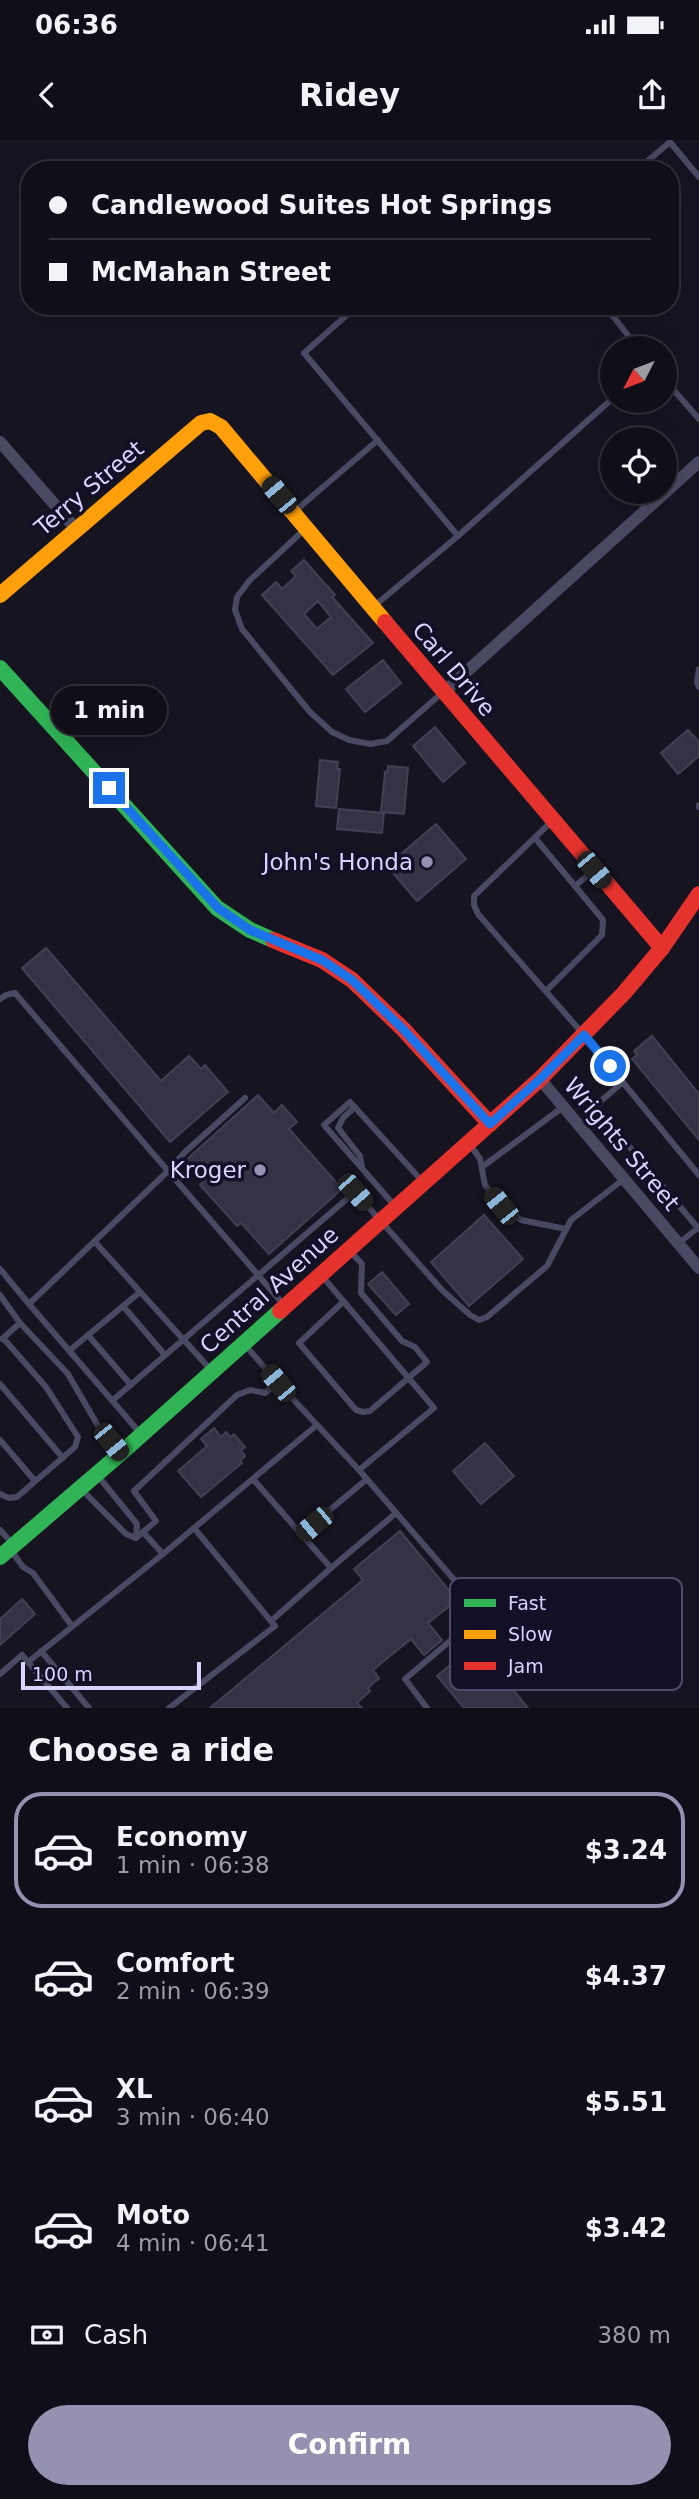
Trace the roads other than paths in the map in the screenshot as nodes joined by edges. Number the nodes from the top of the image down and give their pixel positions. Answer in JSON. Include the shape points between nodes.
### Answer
{"nodes":[{"id":1,"x":648,"y":161,"type":"edge"},
{"id":2,"x":699,"y":177,"type":"edge"},
{"id":3,"x":346,"y":315,"type":"edge"},
{"id":4,"x":612,"y":315,"type":"edge"},
{"id":5,"x":629,"y":336,"type":"edge"},
{"id":6,"x":677,"y":393,"type":"edge"},
{"id":7,"x":600,"y":410,"type":"edge"},
{"id":8,"x":699,"y":418,"type":"edge"},
{"id":9,"x":210,"y":421,"type":"joint"},
{"id":10,"x":378,"y":440,"type":"junction"},
{"id":11,"x":0,"y":442,"type":"edge"},
{"id":12,"x":699,"y":462,"type":"edge"},
{"id":13,"x":293,"y":512,"type":"junction"},
{"id":14,"x":76,"y":528,"type":"junction"},
{"id":15,"x":306,"y":528,"type":"junction"},
{"id":16,"x":458,"y":536,"type":"junction"},
{"id":17,"x":0,"y":594,"type":"edge"},
{"id":18,"x":373,"y":607,"type":"junction"},
{"id":19,"x":0,"y":668,"type":"edge"},
{"id":20,"x":699,"y":670,"type":"edge"},
{"id":21,"x":699,"y":687,"type":"edge"},
{"id":22,"x":444,"y":692,"type":"junction"},
{"id":23,"x":553,"y":821,"type":"junction"},
{"id":24,"x":535,"y":838,"type":"junction"},
{"id":25,"x":594,"y":870,"type":"junction"},
{"id":26,"x":575,"y":886,"type":"junction"},
{"id":27,"x":699,"y":894,"type":"edge"},
{"id":28,"x":662,"y":948,"type":"junction"},
{"id":29,"x":546,"y":991,"type":"junction"},
{"id":30,"x":0,"y":999,"type":"edge"},
{"id":31,"x":584,"y":1035,"type":"junction"},
{"id":32,"x":540,"y":1079,"type":"junction"},
{"id":33,"x":623,"y":1082,"type":"junction"},
{"id":34,"x":245,"y":1098,"type":"dead end"},
{"id":35,"x":355,"y":1107,"type":"junction"},
{"id":36,"x":563,"y":1107,"type":"junction"},
{"id":37,"x":490,"y":1124,"type":"junction"},
{"id":38,"x":469,"y":1143,"type":"junction"},
{"id":39,"x":482,"y":1167,"type":"junction"},
{"id":40,"x":362,"y":1168,"type":"junction"},
{"id":41,"x":168,"y":1171,"type":"junction"},
{"id":42,"x":699,"y":1175,"type":"edge"},
{"id":43,"x":624,"y":1179,"type":"junction"},
{"id":44,"x":424,"y":1183,"type":"junction"},
{"id":45,"x":396,"y":1208,"type":"junction"},
{"id":46,"x":380,"y":1222,"type":"junction"},
{"id":47,"x":699,"y":1227,"type":"edge"},
{"id":48,"x":566,"y":1229,"type":"junction"},
{"id":49,"x":95,"y":1242,"type":"junction"},
{"id":50,"x":678,"y":1244,"type":"junction"},
{"id":51,"x":349,"y":1250,"type":"junction"},
{"id":52,"x":699,"y":1268,"type":"edge"},
{"id":53,"x":0,"y":1269,"type":"edge"},
{"id":54,"x":320,"y":1275,"type":"junction"},
{"id":55,"x":258,"y":1276,"type":"junction"},
{"id":56,"x":140,"y":1292,"type":"junction"},
{"id":57,"x":0,"y":1295,"type":"edge"},
{"id":58,"x":343,"y":1302,"type":"junction"},
{"id":59,"x":29,"y":1304,"type":"junction"},
{"id":60,"x":123,"y":1306,"type":"junction"},
{"id":61,"x":285,"y":1306,"type":"junction"},
{"id":62,"x":20,"y":1322,"type":"junction"},
{"id":63,"x":88,"y":1335,"type":"junction"},
{"id":64,"x":1,"y":1339,"type":"edge"},
{"id":65,"x":183,"y":1339,"type":"junction"},
{"id":66,"x":244,"y":1343,"type":"junction"},
{"id":67,"x":69,"y":1350,"type":"junction"},
{"id":68,"x":165,"y":1355,"type":"junction"},
{"id":69,"x":212,"y":1371,"type":"junction"},
{"id":70,"x":408,"y":1379,"type":"junction"},
{"id":71,"x":278,"y":1383,"type":"junction"},
{"id":72,"x":0,"y":1384,"type":"edge"},
{"id":73,"x":131,"y":1385,"type":"junction"},
{"id":74,"x":113,"y":1400,"type":"junction"},
{"id":75,"x":317,"y":1425,"type":"junction"},
{"id":76,"x":141,"y":1434,"type":"junction"},
{"id":77,"x":0,"y":1440,"type":"edge"},
{"id":78,"x":120,"y":1454,"type":"junction"},
{"id":79,"x":63,"y":1458,"type":"junction"},
{"id":80,"x":359,"y":1469,"type":"junction"},
{"id":81,"x":96,"y":1474,"type":"junction"},
{"id":82,"x":253,"y":1479,"type":"junction"},
{"id":83,"x":367,"y":1479,"type":"junction"},
{"id":84,"x":35,"y":1481,"type":"junction"},
{"id":85,"x":79,"y":1488,"type":"junction"},
{"id":86,"x":0,"y":1494,"type":"edge"},
{"id":87,"x":397,"y":1513,"type":"junction"},
{"id":88,"x":194,"y":1528,"type":"junction"},
{"id":89,"x":0,"y":1530,"type":"edge"},
{"id":90,"x":143,"y":1532,"type":"junction"},
{"id":91,"x":301,"y":1534,"type":"junction"},
{"id":92,"x":136,"y":1538,"type":"junction"},
{"id":93,"x":8,"y":1550,"type":"edge"},
{"id":94,"x":163,"y":1554,"type":"junction"},
{"id":95,"x":331,"y":1569,"type":"junction"},
{"id":96,"x":452,"y":1578,"type":"edge"},
{"id":97,"x":271,"y":1621,"type":"junction"},
{"id":98,"x":72,"y":1626,"type":"junction"},
{"id":99,"x":450,"y":1642,"type":"edge"},
{"id":100,"x":41,"y":1651,"type":"junction"},
{"id":101,"x":28,"y":1662,"type":"junction"},
{"id":102,"x":0,"y":1674,"type":"edge"},
{"id":103,"x":67,"y":1708,"type":"edge"},
{"id":104,"x":89,"y":1708,"type":"edge"},
{"id":105,"x":169,"y":1708,"type":"edge"},
{"id":106,"x":427,"y":1708,"type":"edge"}],
"edges":[{"from":1,"to":2,"type":"lane","via":[[670,142]]},
{"from":3,"to":10,"type":"lane","via":[[304,353]]},
{"from":4,"to":5,"type":"lane"},
{"from":6,"to":8,"type":"lane"},
{"from":7,"to":16,"type":"lane"},
{"from":9,"to":13,"type":"street","name":"Carl Drive","via":[[221,427]]},
{"from":9,"to":14,"type":"street","name":"Terry Street","via":[[201,423]]},
{"from":10,"to":13,"type":"lane"},
{"from":10,"to":16,"type":"lane"},
{"from":11,"to":14,"type":"street"},
{"from":12,"to":22,"type":"street"},
{"from":13,"to":15,"type":"street","name":"Carl Drive"},
{"from":14,"to":17,"type":"street","name":"Terry Street"},
{"from":15,"to":18,"type":"street","name":"Carl Drive"},
{"from":15,"to":22,"type":"lane","via":[[249,580],[237,597],[235,610],[242,629],[310,712],[332,732],[370,744],[387,741]]},
{"from":16,"to":18,"type":"lane"},
{"from":18,"to":22,"type":"street","name":"Carl Drive"},
{"from":19,"to":37,"type":"street","via":[[218,908],[250,930],[322,960],[352,980]]},
{"from":20,"to":21,"type":"lane"},
{"from":22,"to":23,"type":"street","name":"Carl Drive"},
{"from":23,"to":24,"type":"lane"},
{"from":23,"to":25,"type":"street","name":"Carl Drive"},
{"from":24,"to":26,"type":"lane"},
{"from":24,"to":29,"type":"lane","via":[[474,896],[474,905]]},
{"from":25,"to":26,"type":"lane"},
{"from":25,"to":28,"type":"street","name":"Carl Drive"},
{"from":26,"to":29,"type":"lane","via":[[603,920],[602,934]]},
{"from":27,"to":28,"type":"street","name":"Central Avenue"},
{"from":28,"to":31,"type":"street","name":"Central Avenue"},
{"from":29,"to":31,"type":"lane"},
{"from":30,"to":41,"type":"lane","via":[[15,993]]},
{"from":31,"to":32,"type":"street","name":"Central Avenue"},
{"from":31,"to":33,"type":"lane"},
{"from":32,"to":36,"type":"street","name":"Wrights Street"},
{"from":32,"to":37,"type":"street","name":"Central Avenue"},
{"from":33,"to":42,"type":"lane"},
{"from":33,"to":47,"type":"lane","via":[[595,1106]]},
{"from":34,"to":41,"type":"lane"},
{"from":35,"to":40,"type":"lane","via":[[338,1128],[360,1156]]},
{"from":35,"to":40,"type":"lane","via":[[350,1102],[324,1125]]},
{"from":35,"to":44,"type":"lane"},
{"from":36,"to":39,"type":"lane"},
{"from":36,"to":43,"type":"street","name":"Wrights Street"},
{"from":37,"to":38,"type":"street","name":"Central Avenue"},
{"from":38,"to":39,"type":"lane"},
{"from":38,"to":44,"type":"street","name":"Central Avenue"},
{"from":39,"to":48,"type":"lane","via":[[485,1185],[501,1206],[521,1220]]},
{"from":40,"to":45,"type":"lane"},
{"from":41,"to":49,"type":"lane"},
{"from":41,"to":55,"type":"lane"},
{"from":43,"to":48,"type":"lane"},
{"from":43,"to":50,"type":"street","name":"Wrights Street"},
{"from":44,"to":45,"type":"street","name":"Central Avenue"},
{"from":45,"to":46,"type":"street","name":"Central Avenue"},
{"from":46,"to":48,"type":"lane","via":[[442,1290],[479,1320],[547,1266]]},
{"from":46,"to":51,"type":"street","name":"Central Avenue"},
{"from":46,"to":55,"type":"lane","via":[[355,1192]]},
{"from":47,"to":50,"type":"lane"},
{"from":49,"to":56,"type":"lane"},
{"from":49,"to":59,"type":"lane"},
{"from":50,"to":52,"type":"street","name":"Wrights Street"},
{"from":51,"to":54,"type":"street","name":"Central Avenue"},
{"from":51,"to":70,"type":"lane","via":[[362,1264],[361,1293],[427,1362]]},
{"from":53,"to":59,"type":"lane"},
{"from":54,"to":58,"type":"lane"},
{"from":54,"to":61,"type":"street","name":"Central Avenue"},
{"from":55,"to":61,"type":"lane"},
{"from":55,"to":65,"type":"lane"},
{"from":56,"to":60,"type":"lane"},
{"from":56,"to":65,"type":"lane"},
{"from":57,"to":62,"type":"lane"},
{"from":58,"to":70,"type":"lane"},
{"from":58,"to":70,"type":"lane","via":[[299,1343],[356,1410],[370,1411]]},
{"from":59,"to":67,"type":"lane"},
{"from":60,"to":63,"type":"lane"},
{"from":60,"to":68,"type":"lane"},
{"from":61,"to":66,"type":"street","name":"Central Avenue"},
{"from":62,"to":64,"type":"lane"},
{"from":62,"to":78,"type":"lane","via":[[68,1374]]},
{"from":63,"to":67,"type":"lane"},
{"from":63,"to":73,"type":"lane"},
{"from":64,"to":79,"type":"lane","via":[[46,1387],[78,1437]]},
{"from":65,"to":68,"type":"lane"},
{"from":65,"to":69,"type":"lane"},
{"from":66,"to":69,"type":"street","name":"Central Avenue"},
{"from":66,"to":71,"type":"lane"},
{"from":67,"to":74,"type":"lane"},
{"from":68,"to":73,"type":"lane"},
{"from":69,"to":76,"type":"street","name":"Central Avenue"},
{"from":70,"to":80,"type":"lane","via":[[433,1408]]},
{"from":71,"to":75,"type":"lane"},
{"from":71,"to":90,"type":"lane","via":[[265,1393],[250,1390],[237,1395],[134,1491],[156,1521]]},
{"from":72,"to":79,"type":"lane"},
{"from":73,"to":74,"type":"lane"},
{"from":74,"to":76,"type":"lane"},
{"from":75,"to":80,"type":"lane"},
{"from":75,"to":82,"type":"lane"},
{"from":76,"to":78,"type":"street","name":"Central Avenue"},
{"from":77,"to":84,"type":"lane"},
{"from":78,"to":81,"type":"street","name":"Central Avenue"},
{"from":79,"to":84,"type":"lane"},
{"from":80,"to":83,"type":"lane"},
{"from":81,"to":85,"type":"street","name":"Central Avenue"},
{"from":81,"to":92,"type":"lane","via":[[137,1524]]},
{"from":82,"to":88,"type":"lane"},
{"from":82,"to":91,"type":"lane"},
{"from":83,"to":87,"type":"lane"},
{"from":83,"to":91,"type":"lane"},
{"from":84,"to":86,"type":"lane","via":[[16,1497]]},
{"from":85,"to":92,"type":"lane","via":[[126,1534]]},
{"from":85,"to":93,"type":"street","name":"Central Avenue"},
{"from":87,"to":95,"type":"lane"},
{"from":87,"to":96,"type":"lane"},
{"from":88,"to":94,"type":"lane"},
{"from":88,"to":97,"type":"lane"},
{"from":89,"to":93,"type":"lane"},
{"from":90,"to":92,"type":"lane"},
{"from":90,"to":94,"type":"lane"},
{"from":91,"to":95,"type":"lane"},
{"from":93,"to":98,"type":"lane","via":[[33,1573]]},
{"from":94,"to":98,"type":"lane"},
{"from":95,"to":97,"type":"lane"},
{"from":97,"to":105,"type":"lane","via":[[275,1626]]},
{"from":98,"to":100,"type":"lane"},
{"from":99,"to":106,"type":"lane","via":[[405,1679]]},
{"from":100,"to":101,"type":"lane"},
{"from":100,"to":104,"type":"lane"},
{"from":101,"to":102,"type":"lane","via":[[22,1655]]},
{"from":101,"to":103,"type":"lane"}]}
